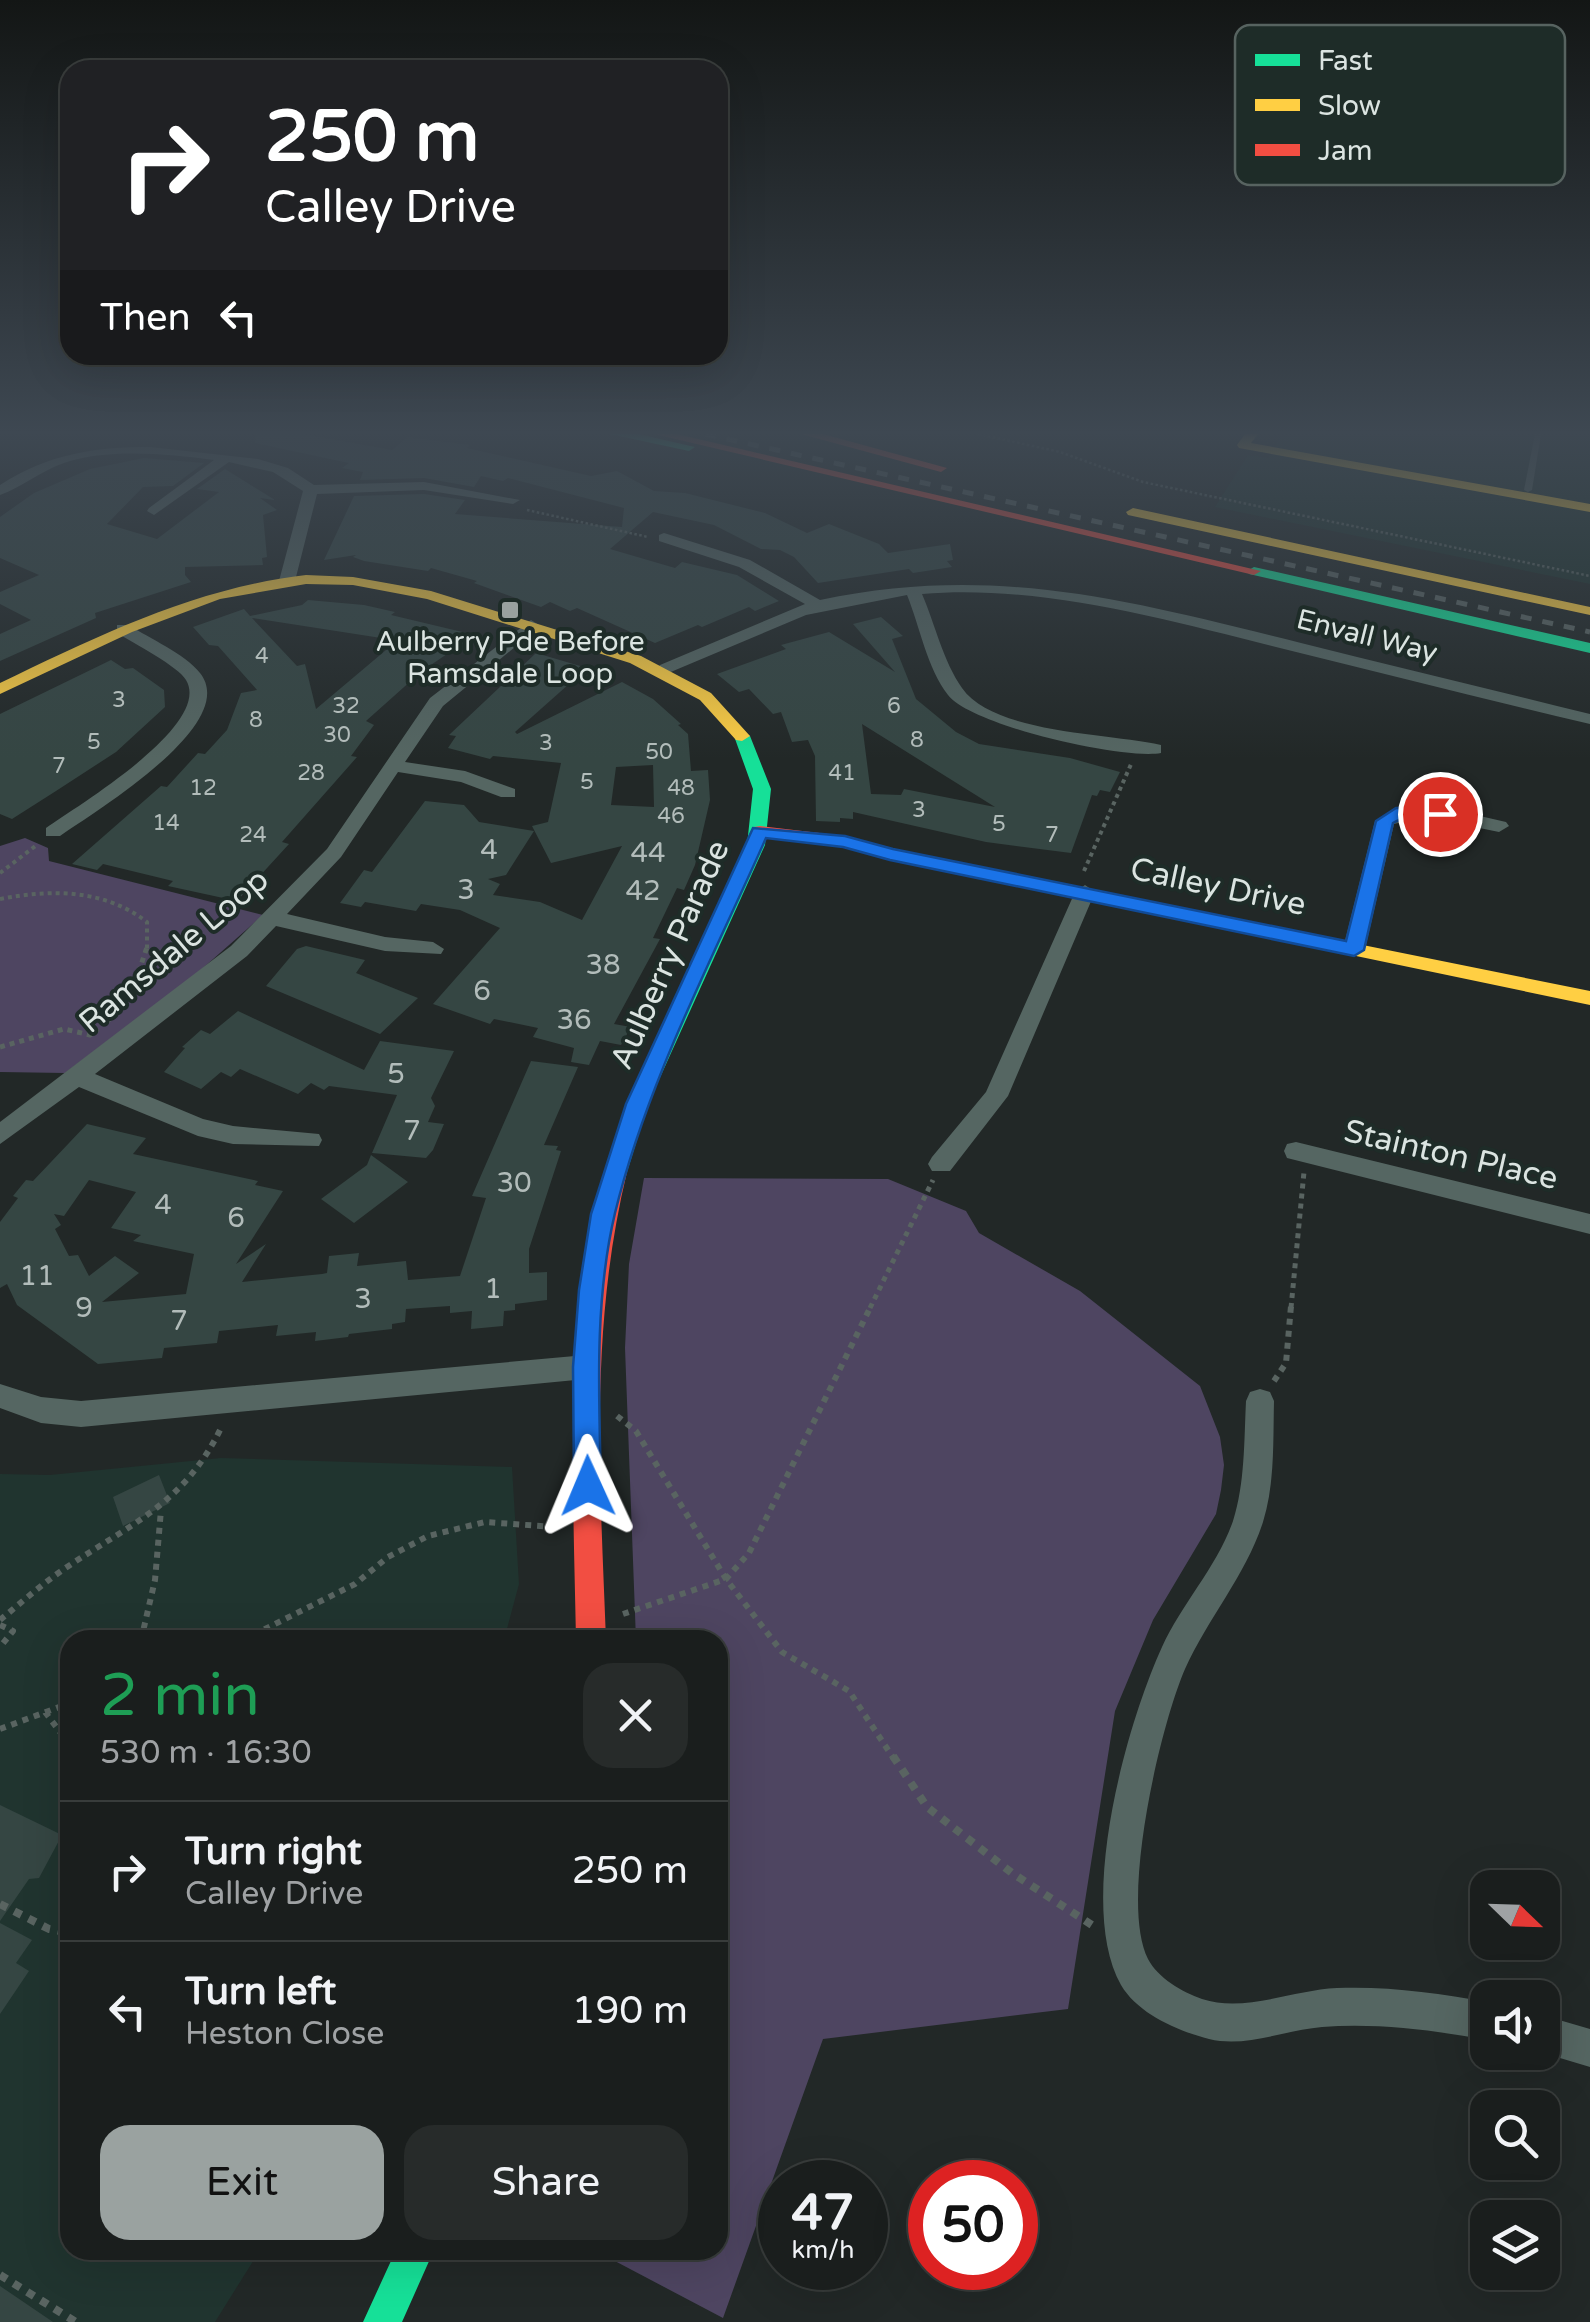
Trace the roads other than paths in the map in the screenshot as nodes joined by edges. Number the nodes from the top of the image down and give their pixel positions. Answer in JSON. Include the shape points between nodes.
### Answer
{"nodes":[{"id":1,"x":297,"y":542,"type":"edge"},
{"id":2,"x":679,"y":542,"type":"edge"},
{"id":3,"x":1130,"y":542,"type":"edge"},
{"id":4,"x":1273,"y":542,"type":"edge"},
{"id":5,"x":287,"y":581,"type":"junction"},
{"id":6,"x":913,"y":590,"type":"junction"},
{"id":7,"x":818,"y":606,"type":"junction"},
{"id":8,"x":1590,"y":611,"type":"edge"},
{"id":9,"x":532,"y":625,"type":"junction"},
{"id":10,"x":124,"y":630,"type":"junction"},
{"id":11,"x":1590,"y":648,"type":"edge"},
{"id":12,"x":666,"y":669,"type":"junction"},
{"id":13,"x":0,"y":689,"type":"edge"},
{"id":14,"x":1590,"y":719,"type":"edge"},
{"id":15,"x":1147,"y":748,"type":"road end"},
{"id":16,"x":395,"y":766,"type":"junction"},
{"id":17,"x":508,"y":792,"type":"dead end"},
{"id":18,"x":1499,"y":826,"type":"dead end"},
{"id":19,"x":53,"y":832,"type":"road end"},
{"id":20,"x":758,"y":838,"type":"junction"},
{"id":21,"x":1085,"y":892,"type":"junction"},
{"id":22,"x":273,"y":918,"type":"junction"},
{"id":23,"x":433,"y":949,"type":"dead end"},
{"id":24,"x":1354,"y":950,"type":"junction"},
{"id":25,"x":1590,"y":998,"type":"edge"},
{"id":26,"x":77,"y":1076,"type":"junction"},
{"id":27,"x":0,"y":1135,"type":"edge"},
{"id":28,"x":310,"y":1140,"type":"dead end"},
{"id":29,"x":1296,"y":1151,"type":"road end"},
{"id":30,"x":940,"y":1164,"type":"road end"},
{"id":31,"x":1590,"y":1224,"type":"edge"},
{"id":32,"x":586,"y":1367,"type":"junction"},
{"id":33,"x":0,"y":1396,"type":"edge"},
{"id":34,"x":1260,"y":1400,"type":"road end"},
{"id":35,"x":591,"y":1630,"type":"edge"},
{"id":36,"x":1470,"y":2018,"type":"edge"},
{"id":37,"x":1560,"y":2039,"type":"edge"},
{"id":38,"x":1590,"y":2048,"type":"edge"},
{"id":39,"x":410,"y":2260,"type":"edge"},
{"id":40,"x":382,"y":2322,"type":"edge"}],
"edges":[{"from":1,"to":5,"type":"street"},
{"from":2,"to":7,"type":"street","via":[[748,562]]},
{"from":3,"to":11,"type":"main road"},
{"from":4,"to":8,"type":"main road"},
{"from":5,"to":9,"type":"main road","name":"Aulberry Parade","via":[[384,584]]},
{"from":5,"to":10,"type":"main road","name":"Aulberry Parade","via":[[212,595]]},
{"from":6,"to":7,"type":"street","name":"Envall Way"},
{"from":6,"to":14,"type":"street","name":"Envall Way","via":[[969,588],[1091,600]]},
{"from":6,"to":15,"type":"street","via":[[956,694],[971,708],[1000,720]]},
{"from":7,"to":12,"type":"street","name":"Envall Way"},
{"from":9,"to":12,"type":"main road","name":"Aulberry Parade"},
{"from":9,"to":16,"type":"street","name":"Ramsdale Loop","via":[[444,695]]},
{"from":10,"to":13,"type":"main road","name":"Aulberry Parade"},
{"from":10,"to":19,"type":"street","via":[[192,674],[196,711],[161,749]]},
{"from":12,"to":20,"type":"main road","name":"Aulberry Parade","via":[[740,732],[762,790]]},
{"from":16,"to":17,"type":"street","via":[[466,777]]},
{"from":16,"to":22,"type":"street","name":"Ramsdale Loop","via":[[334,853]]},
{"from":18,"to":24,"type":"street","via":[[1418,811],[1384,821]]},
{"from":20,"to":21,"type":"main road","name":"Calley Drive","via":[[845,841]]},
{"from":20,"to":32,"type":"main road","name":"Aulberry Parade","via":[[626,1134],[603,1214]]},
{"from":21,"to":24,"type":"main road","name":"Calley Drive"},
{"from":21,"to":30,"type":"street","via":[[996,1096]]},
{"from":22,"to":23,"type":"street"},
{"from":22,"to":26,"type":"street","name":"Ramsdale Loop"},
{"from":24,"to":25,"type":"main road","name":"Calley Drive"},
{"from":26,"to":27,"type":"street","name":"Ramsdale Loop"},
{"from":26,"to":28,"type":"street","via":[[198,1127]]},
{"from":29,"to":31,"type":"street","name":"Stainton Place"},
{"from":32,"to":33,"type":"street","via":[[80,1414]]},
{"from":32,"to":35,"type":"main road","name":"Aulberry Parade"},
{"from":34,"to":36,"type":"street","via":[[1248,1522],[1174,1656],[1150,1726],[1120,1902],[1128,1960],[1151,1994],[1214,2022],[1387,2006]]},
{"from":37,"to":38,"type":"street"},
{"from":39,"to":40,"type":"main road"}]}
